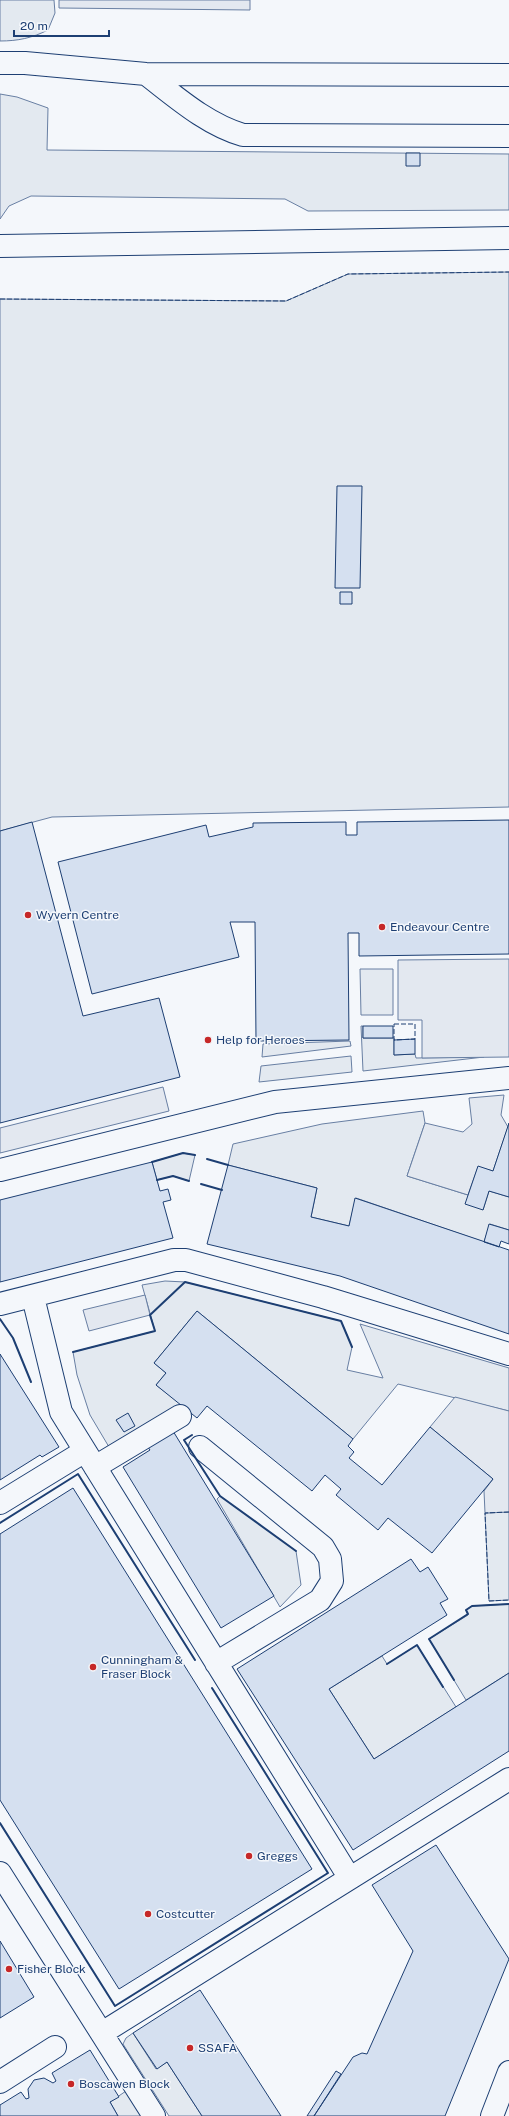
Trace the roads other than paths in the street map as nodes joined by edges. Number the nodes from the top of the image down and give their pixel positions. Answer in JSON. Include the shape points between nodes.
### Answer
{"nodes":[{"id":1,"x":0,"y":63,"type":"edge"},
{"id":2,"x":146,"y":74,"type":"junction"},
{"id":3,"x":509,"y":75,"type":"edge"},
{"id":4,"x":509,"y":136,"type":"edge"},
{"id":5,"x":509,"y":238,"type":"edge"},
{"id":6,"x":0,"y":246,"type":"edge"},
{"id":7,"x":509,"y":1078,"type":"edge"},
{"id":8,"x":0,"y":1170,"type":"edge"},
{"id":9,"x":33,"y":1297,"type":"junction"},
{"id":10,"x":0,"y":1304,"type":"edge"},
{"id":11,"x":509,"y":1354,"type":"edge"},
{"id":12,"x":180,"y":1416,"type":"dead end"},
{"id":13,"x":200,"y":1447,"type":"dead end"},
{"id":14,"x":90,"y":1459,"type":"junction"},
{"id":15,"x":0,"y":1503,"type":"edge"},
{"id":16,"x":216,"y":1663,"type":"junction"},
{"id":17,"x":509,"y":1778,"type":"edge"},
{"id":18,"x":0,"y":1873,"type":"edge"},
{"id":19,"x":349,"y":1877,"type":"junction"},
{"id":20,"x":102,"y":2033,"type":"junction"},
{"id":21,"x":55,"y":2048,"type":"dead end"},
{"id":22,"x":509,"y":2072,"type":"edge"},
{"id":23,"x":0,"y":2082,"type":"edge"},
{"id":24,"x":154,"y":2116,"type":"edge"},
{"id":25,"x":492,"y":2116,"type":"edge"}],
"edges":[{"from":1,"to":2,"type":"lane"},
{"from":2,"to":3,"type":"lane"},
{"from":2,"to":4,"type":"lane","via":[[209,120],[225,130],[243,135]]},
{"from":5,"to":6,"type":"lane"},
{"from":7,"to":8,"type":"lane","via":[[275,1102]]},
{"from":9,"to":10,"type":"lane"},
{"from":9,"to":11,"type":"lane","via":[[174,1260],[186,1260],[323,1297]]},
{"from":9,"to":14,"type":"lane","via":[[61,1412]]},
{"from":12,"to":14,"type":"lane"},
{"from":13,"to":16,"type":"lane","via":[[324,1547],[332,1570],[332,1581],[320,1600]]},
{"from":14,"to":15,"type":"lane"},
{"from":14,"to":16,"type":"lane"},
{"from":16,"to":19,"type":"lane"},
{"from":17,"to":19,"type":"lane"},
{"from":18,"to":20,"type":"lane"},
{"from":19,"to":20,"type":"lane"},
{"from":20,"to":24,"type":"lane"},
{"from":21,"to":23,"type":"lane"},
{"from":22,"to":25,"type":"lane"}]}
